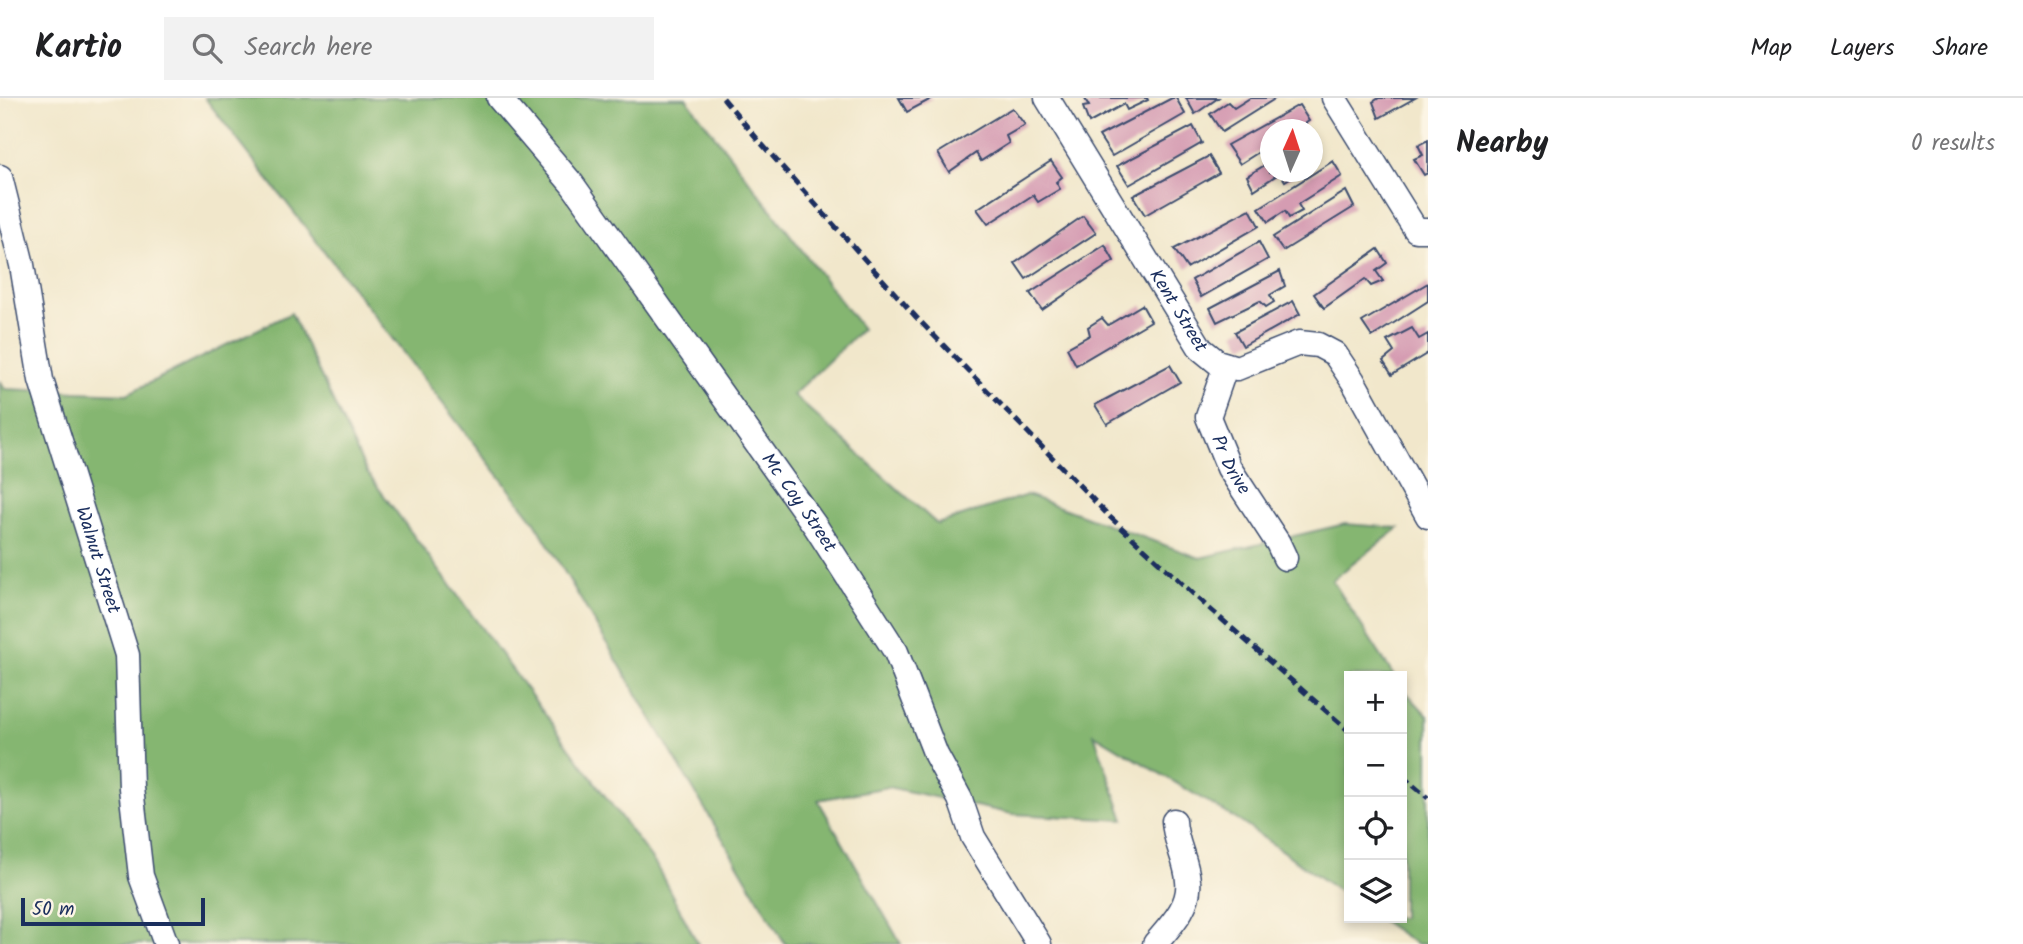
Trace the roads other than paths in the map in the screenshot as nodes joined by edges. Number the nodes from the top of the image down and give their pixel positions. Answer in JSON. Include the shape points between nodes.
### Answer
{"nodes":[{"id":1,"x":499,"y":98,"type":"edge"},
{"id":2,"x":1047,"y":98,"type":"edge"},
{"id":3,"x":1334,"y":98,"type":"edge"},
{"id":4,"x":0,"y":177,"type":"edge"},
{"id":5,"x":1428,"y":230,"type":"edge"},
{"id":6,"x":1226,"y":365,"type":"junction"},
{"id":7,"x":1428,"y":516,"type":"edge"},
{"id":8,"x":1285,"y":558,"type":"dead end"},
{"id":9,"x":1174,"y":821,"type":"dead end"},
{"id":10,"x":166,"y":944,"type":"edge"},
{"id":11,"x":1039,"y":944,"type":"edge"},
{"id":12,"x":1155,"y":944,"type":"edge"}],
"edges":[{"from":1,"to":11,"type":"street","name":"Mc Coy Street","via":[[572,184],[816,527],[896,652],[973,837]]},
{"from":2,"to":6,"type":"street","name":"Kent Street","via":[[1201,349]]},
{"from":3,"to":5,"type":"street","via":[[1416,230]]},
{"from":4,"to":10,"type":"street","name":"Walnut Street","via":[[22,265],[41,380],[127,655],[131,788],[141,876]]},
{"from":6,"to":7,"type":"street","name":"Kent Street","via":[[1237,368],[1299,343],[1318,345],[1335,354]]},
{"from":6,"to":8,"type":"street","name":"Pr Drive","via":[[1208,417],[1229,468]]},
{"from":9,"to":12,"type":"street","via":[[1187,891],[1179,915]]}]}
